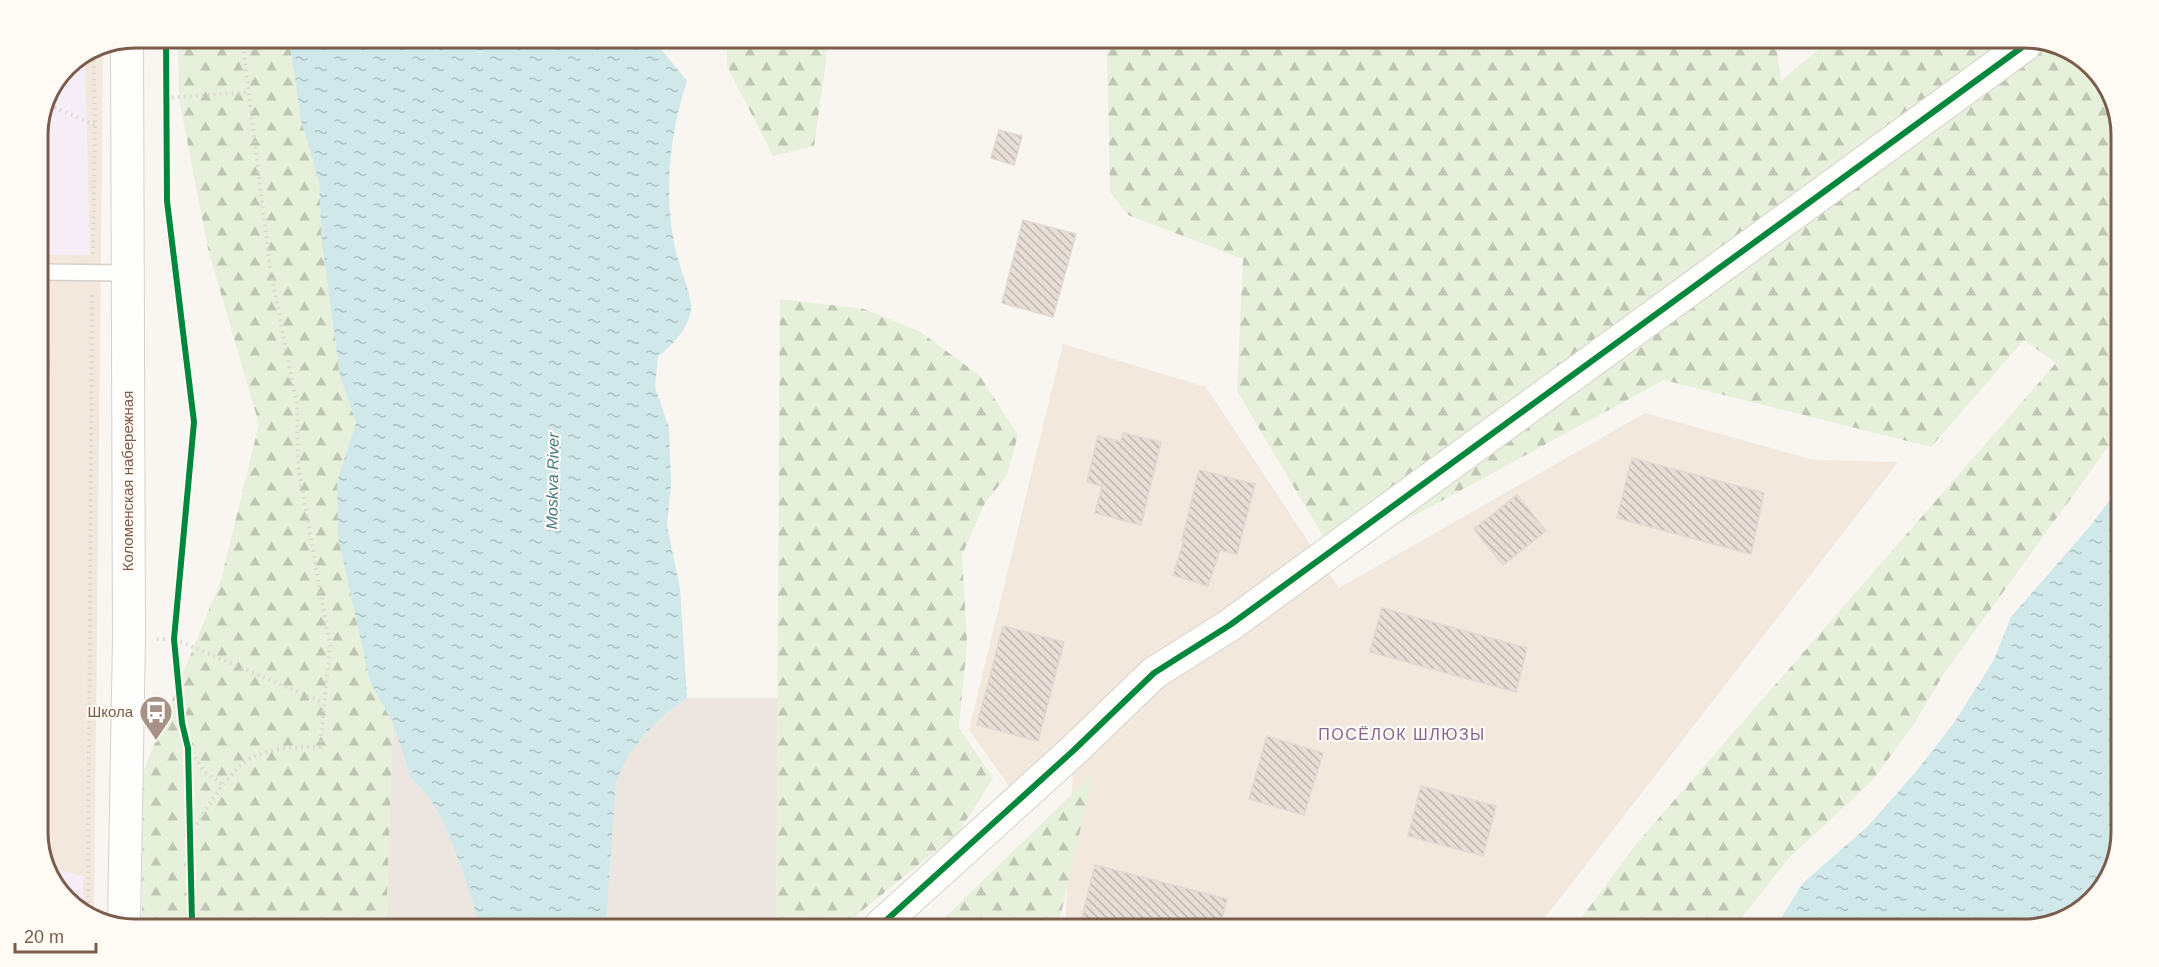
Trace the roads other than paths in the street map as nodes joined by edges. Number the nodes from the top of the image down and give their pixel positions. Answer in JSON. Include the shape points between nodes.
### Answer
{"nodes":[{"id":1,"x":2021,"y":48,"type":"edge"},
{"id":2,"x":127,"y":49,"type":"edge"},
{"id":3,"x":48,"y":272,"type":"edge"},
{"id":4,"x":128,"y":273,"type":"junction"},
{"id":5,"x":124,"y":918,"type":"edge"},
{"id":6,"x":889,"y":919,"type":"edge"}],
"edges":[{"from":1,"to":6,"type":"street","via":[[1230,625],[1154,673]]},
{"from":2,"to":4,"type":"street","name":"Коломенская набережная"},
{"from":3,"to":4,"type":"lane"},
{"from":4,"to":5,"type":"street","name":"Коломенская набережная","via":[[129,638]]}]}
